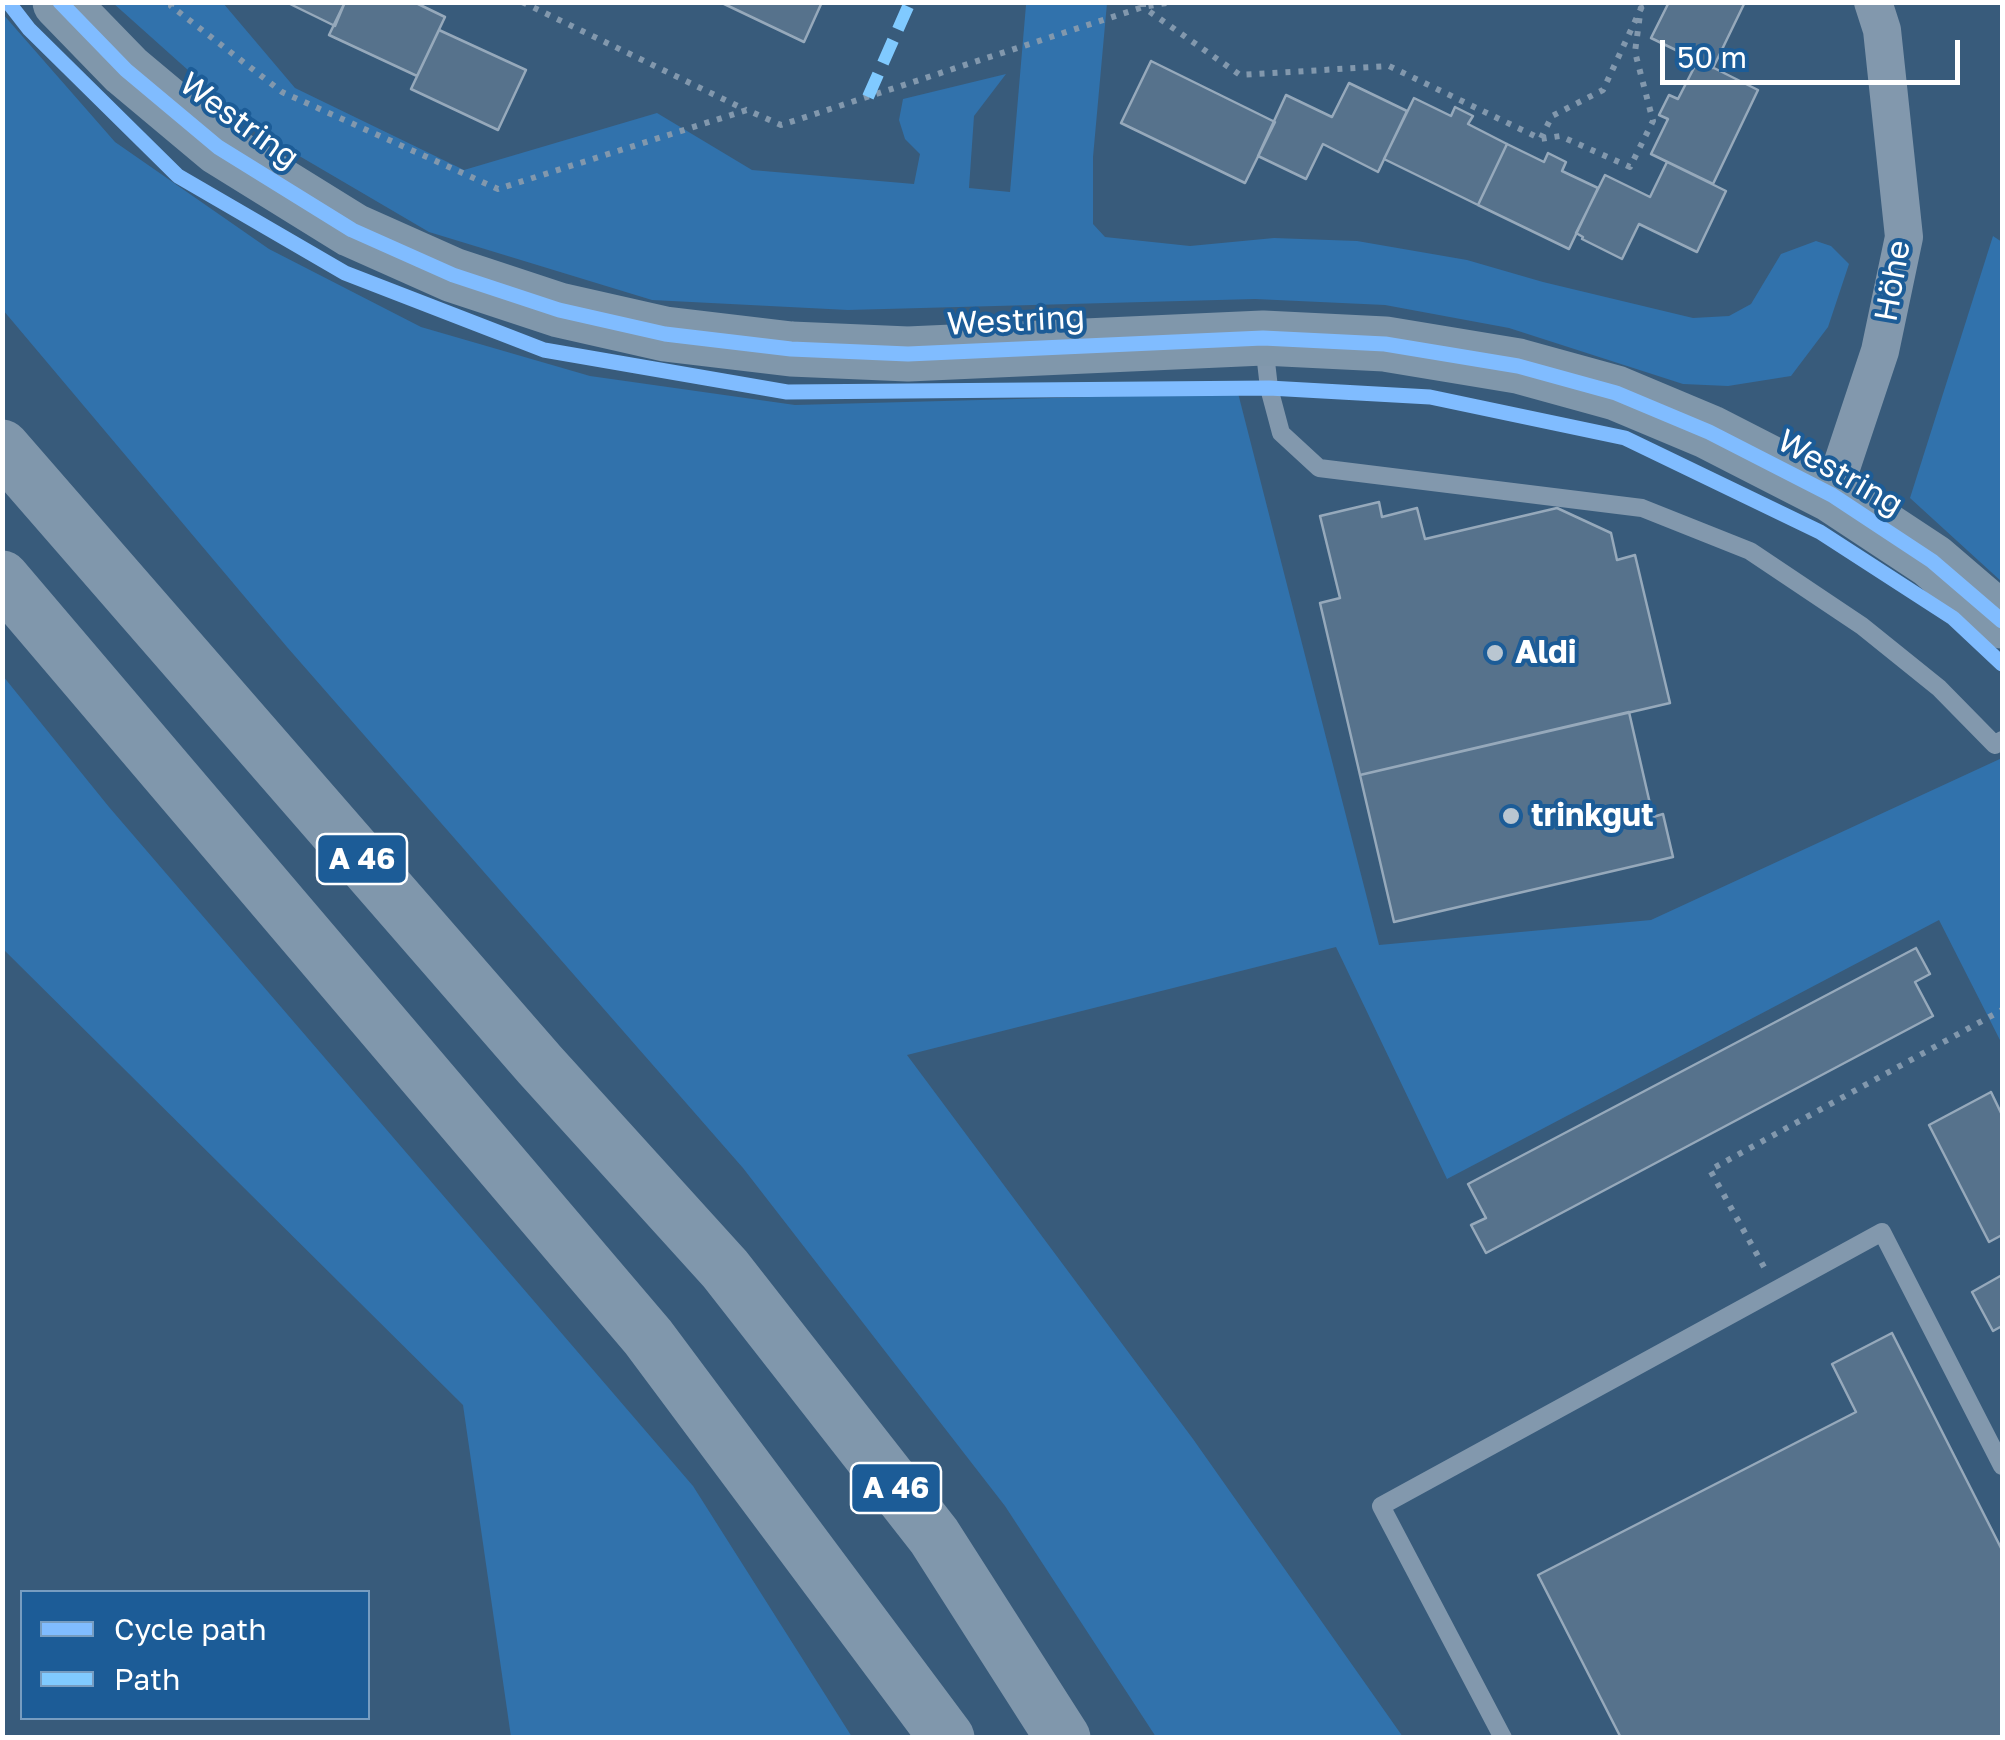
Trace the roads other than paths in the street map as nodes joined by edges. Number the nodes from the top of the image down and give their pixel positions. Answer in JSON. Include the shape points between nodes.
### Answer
{"nodes":[{"id":1,"x":60,"y":2,"type":"edge"},
{"id":2,"x":1874,"y":2,"type":"edge"},
{"id":3,"x":1263,"y":338,"type":"junction"},
{"id":4,"x":2,"y":447,"type":"edge"},
{"id":5,"x":1832,"y":495,"type":"junction"},
{"id":6,"x":2,"y":578,"type":"edge"},
{"id":7,"x":2002,"y":622,"type":"edge"},
{"id":8,"x":1998,"y":743,"type":"edge"},
{"id":9,"x":2002,"y":1466,"type":"edge"},
{"id":10,"x":948,"y":1738,"type":"edge"},
{"id":11,"x":1063,"y":1738,"type":"edge"},
{"id":12,"x":1503,"y":1738,"type":"edge"}],
"edges":[{"from":1,"to":3,"type":"main road","name":"Westring","via":[[126,70],[218,147],[335,220],[452,275],[559,310],[665,334],[908,354]]},
{"from":2,"to":5,"type":"street","name":"Höhe","via":[[1904,236],[1880,351]]},
{"from":3,"to":5,"type":"main road","name":"Westring","via":[[1385,344],[1518,366],[1616,393]]},
{"from":3,"to":8,"type":"lane","via":[[1281,433],[1319,468],[1642,508],[1750,551],[1862,626]]},
{"from":4,"to":11,"type":"highway","number":"A 46","via":[[725,1269],[934,1536]]},
{"from":5,"to":7,"type":"main road","name":"Westring","via":[[1932,562]]},
{"from":6,"to":10,"type":"highway","number":"A 46","via":[[648,1338]]},
{"from":9,"to":12,"type":"lane","via":[[1882,1232],[1381,1506]]}]}
